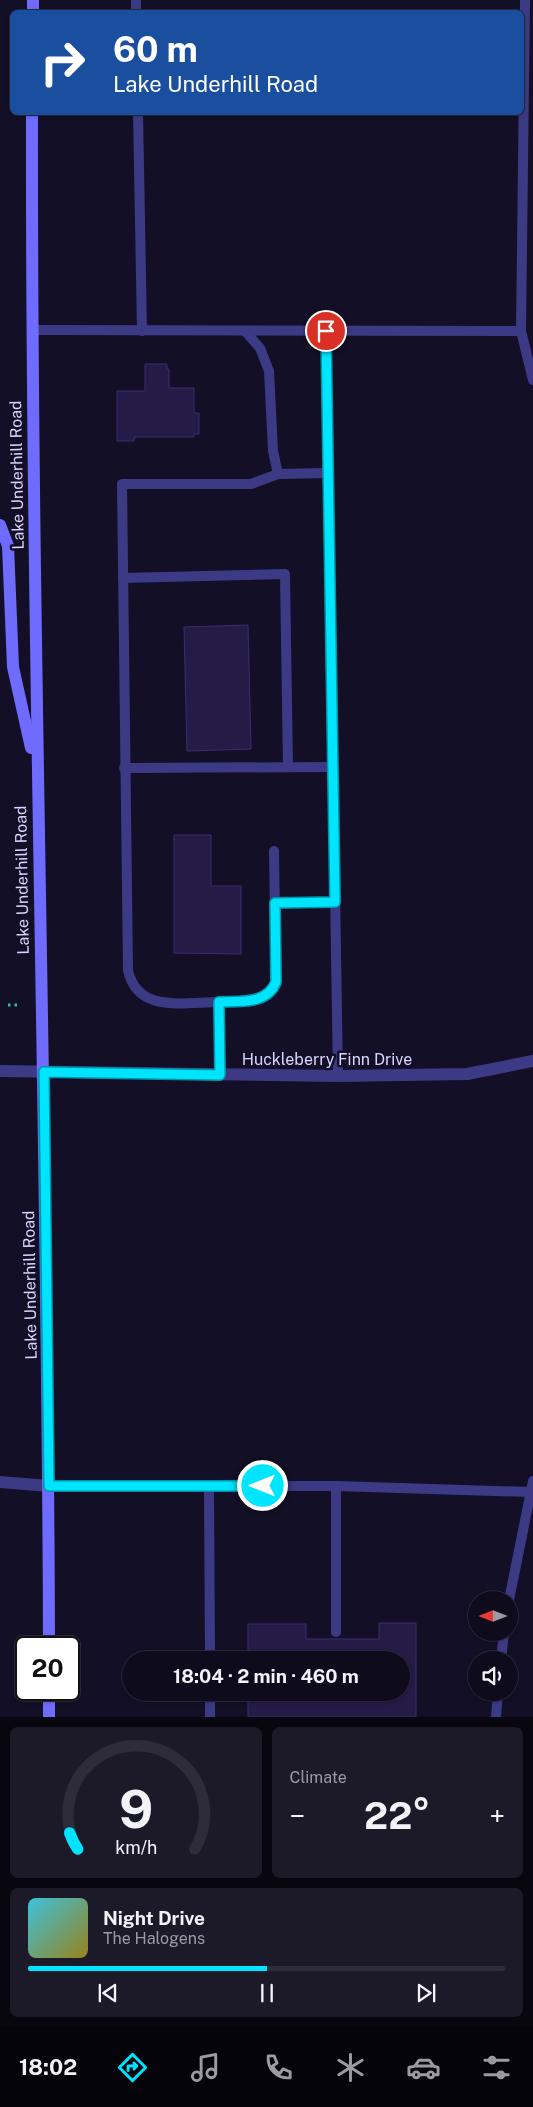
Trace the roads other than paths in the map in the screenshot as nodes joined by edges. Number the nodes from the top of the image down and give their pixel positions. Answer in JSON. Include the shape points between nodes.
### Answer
{"nodes":[{"id":1,"x":525,"y":0,"type":"edge"},
{"id":2,"x":524,"y":83,"type":"edge"},
{"id":3,"x":32,"y":115,"type":"edge"},
{"id":4,"x":138,"y":115,"type":"edge"},
{"id":5,"x":524,"y":115,"type":"edge"},
{"id":6,"x":32,"y":330,"type":"junction"},
{"id":7,"x":142,"y":331,"type":"junction"},
{"id":8,"x":245,"y":331,"type":"junction"},
{"id":9,"x":326,"y":331,"type":"junction"},
{"id":10,"x":521,"y":331,"type":"junction"},
{"id":11,"x":533,"y":380,"type":"edge"},
{"id":12,"x":328,"y":473,"type":"junction"},
{"id":13,"x":278,"y":474,"type":"junction"},
{"id":14,"x":0,"y":525,"type":"edge"},
{"id":15,"x":123,"y":578,"type":"junction"},
{"id":16,"x":288,"y":767,"type":"junction"},
{"id":17,"x":333,"y":767,"type":"junction"},
{"id":18,"x":124,"y":768,"type":"junction"},
{"id":19,"x":36,"y":775,"type":"junction"},
{"id":20,"x":274,"y":852,"type":"dead end"},
{"id":21,"x":335,"y":902,"type":"junction"},
{"id":22,"x":275,"y":903,"type":"junction"},
{"id":23,"x":219,"y":1002,"type":"junction"},
{"id":24,"x":533,"y":1061,"type":"edge"},
{"id":25,"x":0,"y":1071,"type":"edge"},
{"id":26,"x":44,"y":1072,"type":"junction"},
{"id":27,"x":220,"y":1075,"type":"junction"},
{"id":28,"x":338,"y":1076,"type":"junction"},
{"id":29,"x":0,"y":1482,"type":"edge"},
{"id":30,"x":49,"y":1486,"type":"junction"},
{"id":31,"x":209,"y":1486,"type":"junction"},
{"id":32,"x":336,"y":1486,"type":"junction"},
{"id":33,"x":532,"y":1486,"type":"edge"},
{"id":34,"x":511,"y":1591,"type":"edge"},
{"id":35,"x":336,"y":1632,"type":"dead end"},
{"id":36,"x":49,"y":1636,"type":"edge"},
{"id":37,"x":210,"y":1651,"type":"edge"},
{"id":38,"x":49,"y":1701,"type":"edge"},
{"id":39,"x":210,"y":1701,"type":"edge"},
{"id":40,"x":497,"y":1701,"type":"edge"},
{"id":41,"x":50,"y":1717,"type":"edge"},
{"id":42,"x":210,"y":1717,"type":"edge"},
{"id":43,"x":496,"y":1717,"type":"edge"}],
"edges":[{"from":1,"to":2,"type":"lane"},
{"from":3,"to":6,"type":"street","name":"Lake Underhill Road"},
{"from":4,"to":7,"type":"lane"},
{"from":5,"to":10,"type":"lane"},
{"from":6,"to":7,"type":"lane"},
{"from":6,"to":19,"type":"street","name":"Lake Underhill Road"},
{"from":7,"to":8,"type":"lane"},
{"from":8,"to":9,"type":"lane"},
{"from":8,"to":13,"type":"lane","via":[[260,348],[269,371],[273,451]]},
{"from":9,"to":10,"type":"lane"},
{"from":9,"to":12,"type":"lane"},
{"from":10,"to":11,"type":"lane"},
{"from":12,"to":13,"type":"lane"},
{"from":12,"to":17,"type":"lane"},
{"from":13,"to":15,"type":"lane","via":[[251,484],[122,484]]},
{"from":14,"to":19,"type":"street","via":[[8,546],[13,666]]},
{"from":15,"to":16,"type":"lane","via":[[285,574]]},
{"from":15,"to":18,"type":"lane"},
{"from":16,"to":17,"type":"lane"},
{"from":16,"to":18,"type":"lane"},
{"from":17,"to":21,"type":"lane"},
{"from":18,"to":23,"type":"lane","via":[[130,981],[134,989],[153,1002]]},
{"from":19,"to":26,"type":"street","name":"Lake Underhill Road"},
{"from":20,"to":22,"type":"lane"},
{"from":21,"to":22,"type":"lane"},
{"from":21,"to":28,"type":"lane"},
{"from":22,"to":23,"type":"lane","via":[[276,982],[272,992],[253,1001]]},
{"from":23,"to":27,"type":"lane"},
{"from":24,"to":28,"type":"street","name":"Huckleberry Finn Drive","via":[[467,1074]]},
{"from":25,"to":26,"type":"street","name":"Huckleberry Finn Drive"},
{"from":26,"to":27,"type":"street","name":"Huckleberry Finn Drive"},
{"from":26,"to":30,"type":"street","name":"Lake Underhill Road"},
{"from":27,"to":28,"type":"street","name":"Huckleberry Finn Drive"},
{"from":29,"to":30,"type":"street"},
{"from":30,"to":31,"type":"lane"},
{"from":30,"to":36,"type":"street","name":"Lake Underhill Road"},
{"from":31,"to":32,"type":"lane"},
{"from":31,"to":37,"type":"lane"},
{"from":32,"to":33,"type":"lane"},
{"from":32,"to":35,"type":"lane"},
{"from":33,"to":34,"type":"lane"},
{"from":38,"to":41,"type":"street"},
{"from":39,"to":42,"type":"lane"},
{"from":40,"to":43,"type":"lane"}]}
